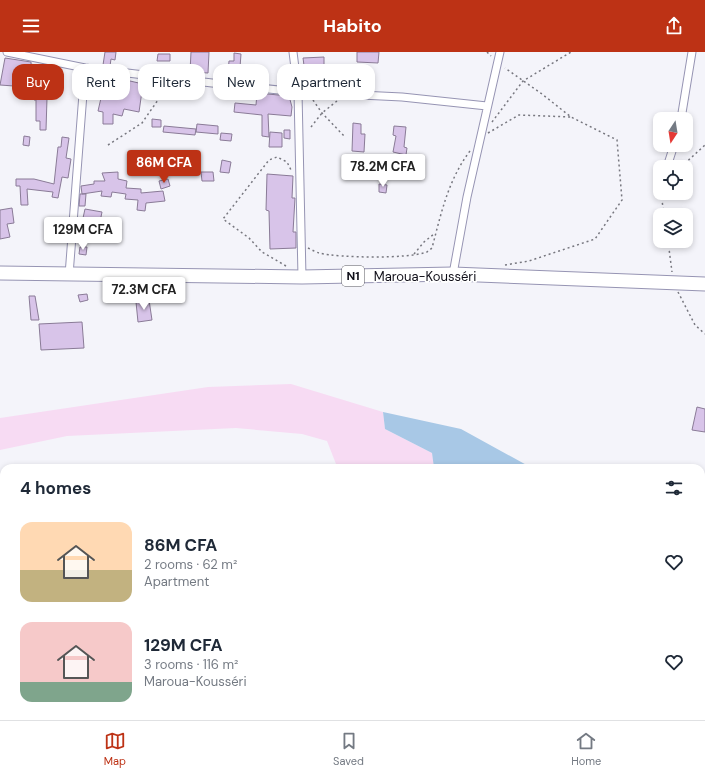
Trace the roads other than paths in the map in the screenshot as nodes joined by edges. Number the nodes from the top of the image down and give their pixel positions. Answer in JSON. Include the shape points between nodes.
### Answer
{"nodes":[{"id":1,"x":7,"y":52,"type":"edge"},
{"id":2,"x":293,"y":52,"type":"edge"},
{"id":3,"x":500,"y":52,"type":"edge"},
{"id":4,"x":692,"y":52,"type":"edge"},
{"id":5,"x":294,"y":64,"type":"edge"},
{"id":6,"x":72,"y":65,"type":"edge"},
{"id":7,"x":130,"y":73,"type":"edge"},
{"id":8,"x":277,"y":90,"type":"edge"},
{"id":9,"x":375,"y":96,"type":"edge"},
{"id":10,"x":83,"y":100,"type":"edge"},
{"id":11,"x":298,"y":100,"type":"edge"},
{"id":12,"x":487,"y":106,"type":"junction"},
{"id":13,"x":682,"y":112,"type":"edge"},
{"id":14,"x":0,"y":273,"type":"edge"},
{"id":15,"x":453,"y":274,"type":"junction"},
{"id":16,"x":69,"y":275,"type":"junction"},
{"id":17,"x":302,"y":277,"type":"junction"},
{"id":18,"x":705,"y":284,"type":"edge"}],
"edges":[{"from":1,"to":6,"type":"street"},
{"from":2,"to":5,"type":"street"},
{"from":3,"to":12,"type":"street"},
{"from":4,"to":13,"type":"street"},
{"from":7,"to":8,"type":"street"},
{"from":9,"to":12,"type":"street"},
{"from":10,"to":16,"type":"street"},
{"from":11,"to":17,"type":"street"},
{"from":12,"to":15,"type":"street"},
{"from":14,"to":16,"type":"highway","name":"Maroua-Kousséri","number":"N1"},
{"from":15,"to":17,"type":"highway","name":"Maroua-Kousséri","number":"N1"},
{"from":15,"to":18,"type":"highway","name":"Maroua-Kousséri","number":"N1"},
{"from":16,"to":17,"type":"highway","name":"Maroua-Kousséri","number":"N1"}]}
